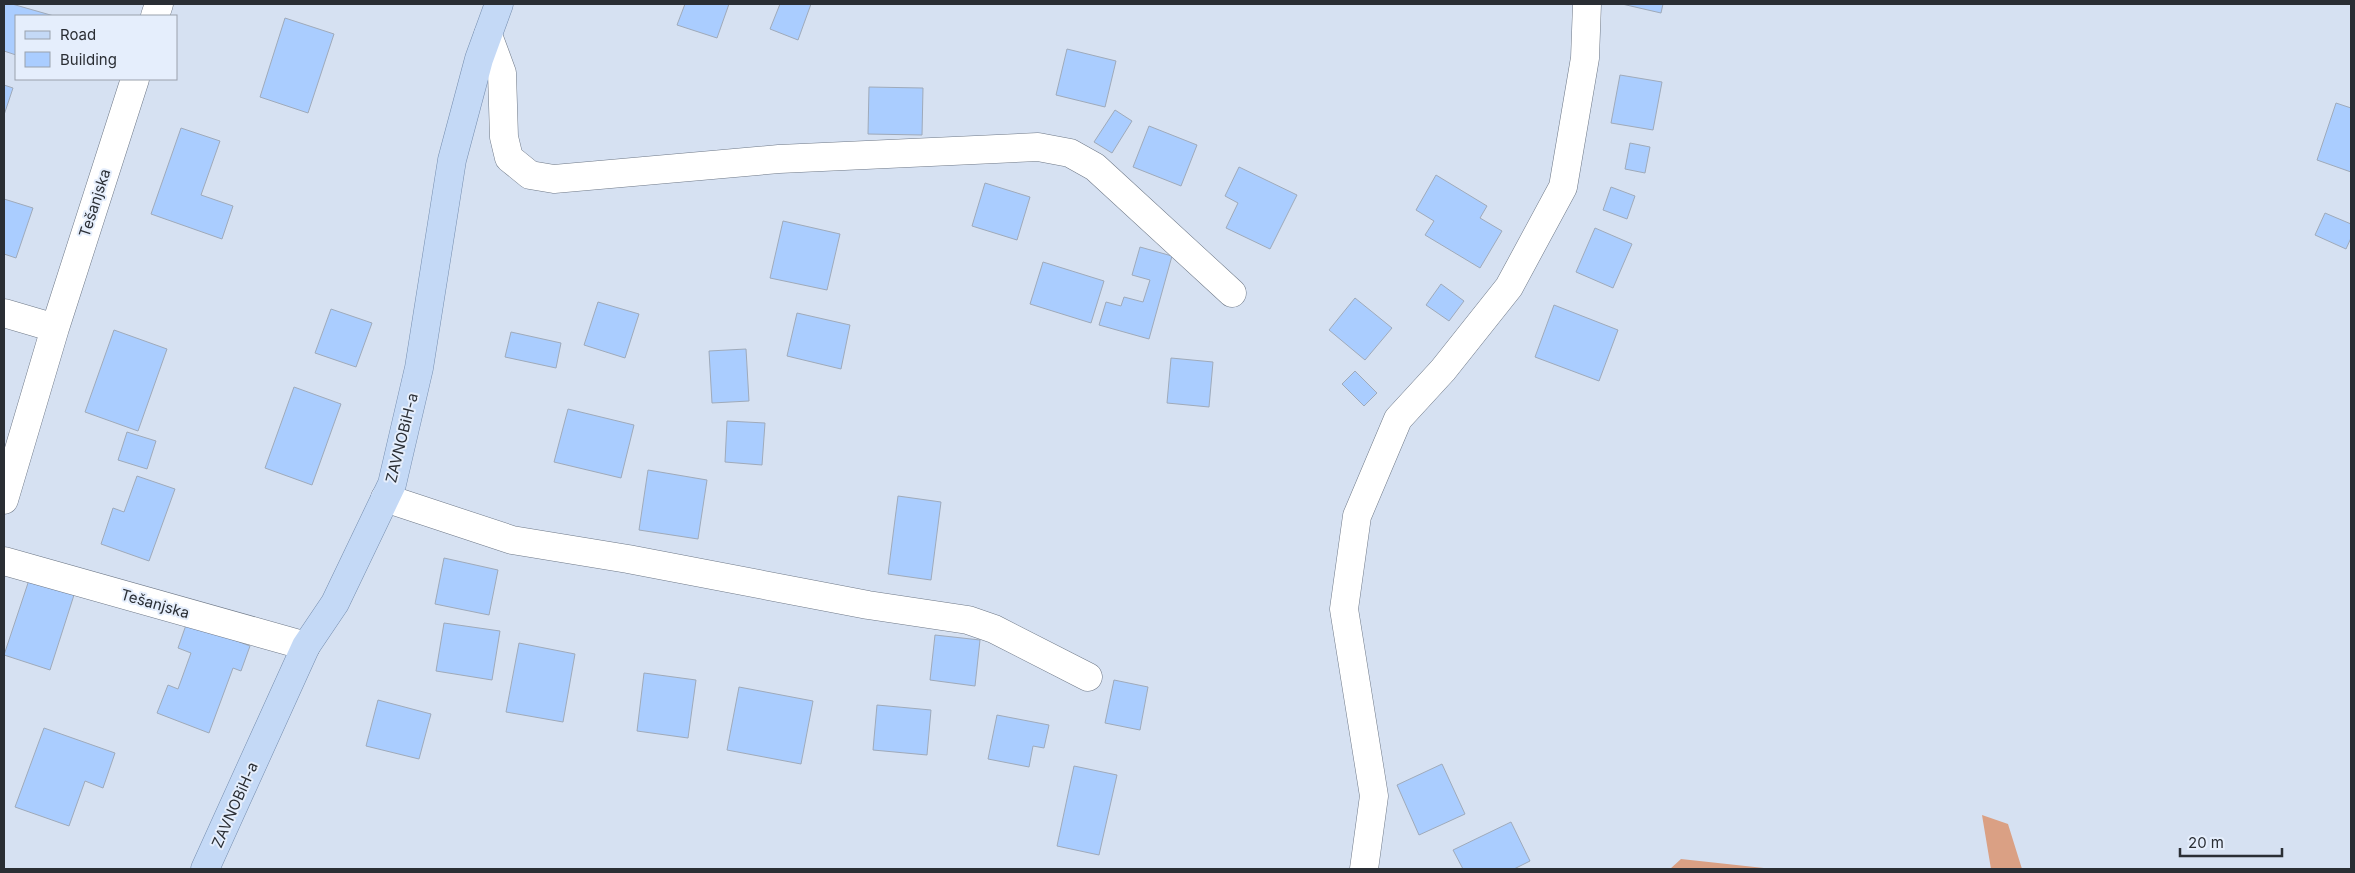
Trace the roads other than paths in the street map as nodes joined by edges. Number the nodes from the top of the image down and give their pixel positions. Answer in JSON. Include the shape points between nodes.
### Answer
{"nodes":[{"id":1,"x":499,"y":4,"type":"edge"},
{"id":2,"x":1587,"y":4,"type":"edge"},
{"id":3,"x":488,"y":35,"type":"junction"},
{"id":4,"x":135,"y":80,"type":"edge"},
{"id":5,"x":1232,"y":293,"type":"dead end"},
{"id":6,"x":4,"y":313,"type":"edge"},
{"id":7,"x":55,"y":328,"type":"junction"},
{"id":8,"x":385,"y":498,"type":"junction"},
{"id":9,"x":4,"y":500,"type":"edge"},
{"id":10,"x":4,"y":561,"type":"edge"},
{"id":11,"x":306,"y":646,"type":"junction"},
{"id":12,"x":1088,"y":677,"type":"dead end"},
{"id":13,"x":205,"y":869,"type":"edge"},
{"id":14,"x":1364,"y":869,"type":"edge"}],
"edges":[{"from":1,"to":3,"type":"main road","name":"ZAVNOBiH-a"},
{"from":2,"to":14,"type":"street","via":[[1585,58],[1564,187],[1509,286],[1443,370],[1398,419],[1357,516],[1344,609],[1374,796]]},
{"from":3,"to":5,"type":"street","via":[[502,73],[504,137],[509,158],[530,175],[554,179],[779,159],[1038,147],[1070,153],[1095,167]]},
{"from":3,"to":8,"type":"main road","name":"ZAVNOBiH-a","via":[[452,160],[419,368],[392,484]]},
{"from":4,"to":7,"type":"street","name":"Tešanjska"},
{"from":6,"to":7,"type":"street"},
{"from":7,"to":9,"type":"street","name":"Tešanjska"},
{"from":8,"to":11,"type":"main road","name":"ZAVNOBiH-a","via":[[335,603]]},
{"from":8,"to":12,"type":"street","via":[[512,540],[868,605],[968,620],[994,629]]},
{"from":10,"to":11,"type":"street","name":"Tešanjska"},
{"from":11,"to":13,"type":"main road","name":"ZAVNOBiH-a"}]}
